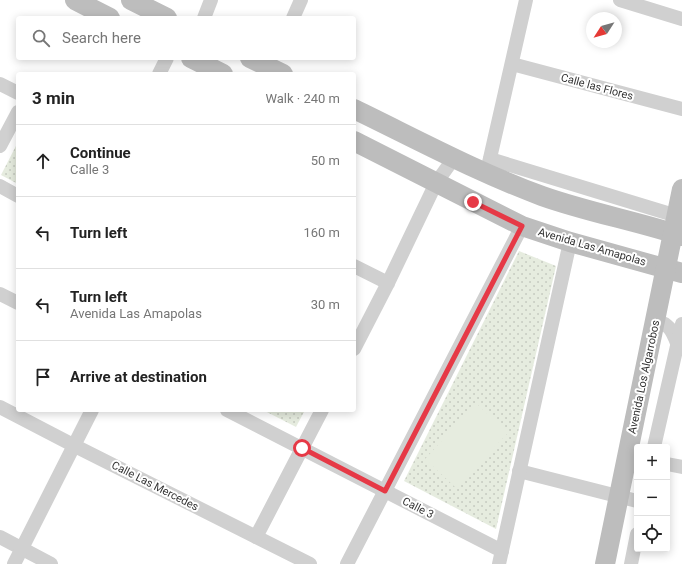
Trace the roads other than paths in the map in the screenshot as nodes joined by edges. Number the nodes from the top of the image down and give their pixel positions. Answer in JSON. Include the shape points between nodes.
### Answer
{"nodes":[{"id":1,"x":75,"y":0,"type":"edge"},
{"id":2,"x":131,"y":0,"type":"edge"},
{"id":3,"x":211,"y":0,"type":"edge"},
{"id":4,"x":301,"y":0,"type":"edge"},
{"id":5,"x":526,"y":0,"type":"edge"},
{"id":6,"x":620,"y":0,"type":"edge"},
{"id":7,"x":106,"y":16,"type":"edge"},
{"id":8,"x":163,"y":16,"type":"edge"},
{"id":9,"x":205,"y":16,"type":"edge"},
{"id":10,"x":294,"y":16,"type":"edge"},
{"id":11,"x":682,"y":18,"type":"edge"},
{"id":12,"x":166,"y":60,"type":"edge"},
{"id":13,"x":195,"y":60,"type":"edge"},
{"id":14,"x":254,"y":60,"type":"edge"},
{"id":15,"x":512,"y":64,"type":"junction"},
{"id":16,"x":274,"y":69,"type":"edge"},
{"id":17,"x":160,"y":72,"type":"edge"},
{"id":18,"x":219,"y":72,"type":"edge"},
{"id":19,"x":0,"y":84,"type":"edge"},
{"id":20,"x":16,"y":92,"type":"edge"},
{"id":21,"x":682,"y":109,"type":"edge"},
{"id":22,"x":356,"y":110,"type":"edge"},
{"id":23,"x":16,"y":116,"type":"edge"},
{"id":24,"x":356,"y":141,"type":"edge"},
{"id":25,"x":0,"y":146,"type":"edge"},
{"id":26,"x":454,"y":158,"type":"junction"},
{"id":27,"x":488,"y":167,"type":"junction"},
{"id":28,"x":436,"y":183,"type":"junction"},
{"id":29,"x":0,"y":186,"type":"edge"},
{"id":30,"x":682,"y":190,"type":"edge"},
{"id":31,"x":16,"y":195,"type":"edge"},
{"id":32,"x":522,"y":226,"type":"junction"},
{"id":33,"x":677,"y":228,"type":"edge"},
{"id":34,"x":570,"y":242,"type":"junction"},
{"id":35,"x":356,"y":267,"type":"edge"},
{"id":36,"x":674,"y":271,"type":"edge"},
{"id":37,"x":388,"y":283,"type":"junction"},
{"id":38,"x":0,"y":294,"type":"edge"},
{"id":39,"x":16,"y":302,"type":"edge"},
{"id":40,"x":656,"y":320,"type":"junction"},
{"id":41,"x":682,"y":324,"type":"edge"},
{"id":42,"x":677,"y":343,"type":"junction"},
{"id":43,"x":356,"y":345,"type":"edge"},
{"id":44,"x":0,"y":407,"type":"edge"},
{"id":45,"x":91,"y":412,"type":"edge"},
{"id":46,"x":231,"y":412,"type":"edge"},
{"id":47,"x":321,"y":412,"type":"edge"},
{"id":48,"x":655,"y":444,"type":"edge"},
{"id":49,"x":73,"y":446,"type":"junction"},
{"id":50,"x":302,"y":448,"type":"junction"},
{"id":51,"x":632,"y":460,"type":"edge"},
{"id":52,"x":670,"y":465,"type":"edge"},
{"id":53,"x":682,"y":467,"type":"edge"},
{"id":54,"x":518,"y":471,"type":"junction"},
{"id":55,"x":385,"y":491,"type":"junction"},
{"id":56,"x":628,"y":499,"type":"edge"},
{"id":57,"x":0,"y":537,"type":"edge"},
{"id":58,"x":256,"y":537,"type":"junction"},
{"id":59,"x":21,"y":548,"type":"junction"},
{"id":60,"x":634,"y":549,"type":"edge"},
{"id":61,"x":501,"y":558,"type":"edge"},
{"id":62,"x":14,"y":564,"type":"edge"},
{"id":63,"x":51,"y":564,"type":"edge"},
{"id":64,"x":310,"y":564,"type":"edge"},
{"id":65,"x":347,"y":564,"type":"edge"},
{"id":66,"x":605,"y":564,"type":"edge"},
{"id":67,"x":631,"y":564,"type":"edge"}],
"edges":[{"from":1,"to":7,"type":"street"},
{"from":2,"to":8,"type":"street"},
{"from":3,"to":9,"type":"street"},
{"from":4,"to":10,"type":"street"},
{"from":5,"to":15,"type":"street"},
{"from":6,"to":11,"type":"street"},
{"from":12,"to":17,"type":"street"},
{"from":13,"to":18,"type":"street"},
{"from":14,"to":16,"type":"street"},
{"from":15,"to":21,"type":"street","name":"Calle las Flores"},
{"from":15,"to":27,"type":"street"},
{"from":19,"to":20,"type":"street"},
{"from":22,"to":26,"type":"street"},
{"from":23,"to":25,"type":"street"},
{"from":24,"to":28,"type":"street","name":"Avenida Las Amapolas"},
{"from":26,"to":27,"type":"street"},
{"from":26,"to":28,"type":"street"},
{"from":27,"to":33,"type":"street","via":[[544,196]]},
{"from":28,"to":32,"type":"street","name":"Avenida Las Amapolas"},
{"from":28,"to":37,"type":"street"},
{"from":29,"to":31,"type":"street"},
{"from":30,"to":33,"type":"street","name":"Avenida Los Algarrobos"},
{"from":32,"to":34,"type":"street","name":"Avenida Las Amapolas"},
{"from":32,"to":55,"type":"street"},
{"from":33,"to":36,"type":"street","name":"Avenida Los Algarrobos"},
{"from":34,"to":36,"type":"street","name":"Avenida Las Amapolas"},
{"from":34,"to":54,"type":"street"},
{"from":35,"to":37,"type":"street"},
{"from":36,"to":40,"type":"street","name":"Avenida Los Algarrobos"},
{"from":37,"to":43,"type":"street"},
{"from":38,"to":39,"type":"street"},
{"from":40,"to":42,"type":"street","via":[[665,323],[673,332]]},
{"from":40,"to":51,"type":"street","name":"Avenida Los Algarrobos"},
{"from":41,"to":42,"type":"street"},
{"from":42,"to":48,"type":"street"},
{"from":44,"to":49,"type":"street","name":"Calle Las Mercedes"},
{"from":45,"to":49,"type":"street"},
{"from":46,"to":50,"type":"street","name":"Calle 3"},
{"from":47,"to":50,"type":"street"},
{"from":49,"to":58,"type":"street","name":"Calle Las Mercedes"},
{"from":49,"to":59,"type":"street"},
{"from":50,"to":55,"type":"street","name":"Calle 3"},
{"from":50,"to":58,"type":"street"},
{"from":51,"to":56,"type":"street","name":"Avenida Los Algarrobos"},
{"from":52,"to":53,"type":"street"},
{"from":54,"to":56,"type":"street"},
{"from":54,"to":61,"type":"street"},
{"from":55,"to":61,"type":"street","name":"Calle 3"},
{"from":55,"to":65,"type":"street"},
{"from":56,"to":66,"type":"street","name":"Avenida Los Algarrobos"},
{"from":57,"to":59,"type":"street"},
{"from":58,"to":64,"type":"street","name":"Calle Las Mercedes"},
{"from":59,"to":62,"type":"street"},
{"from":59,"to":63,"type":"street"},
{"from":60,"to":67,"type":"street"}]}
